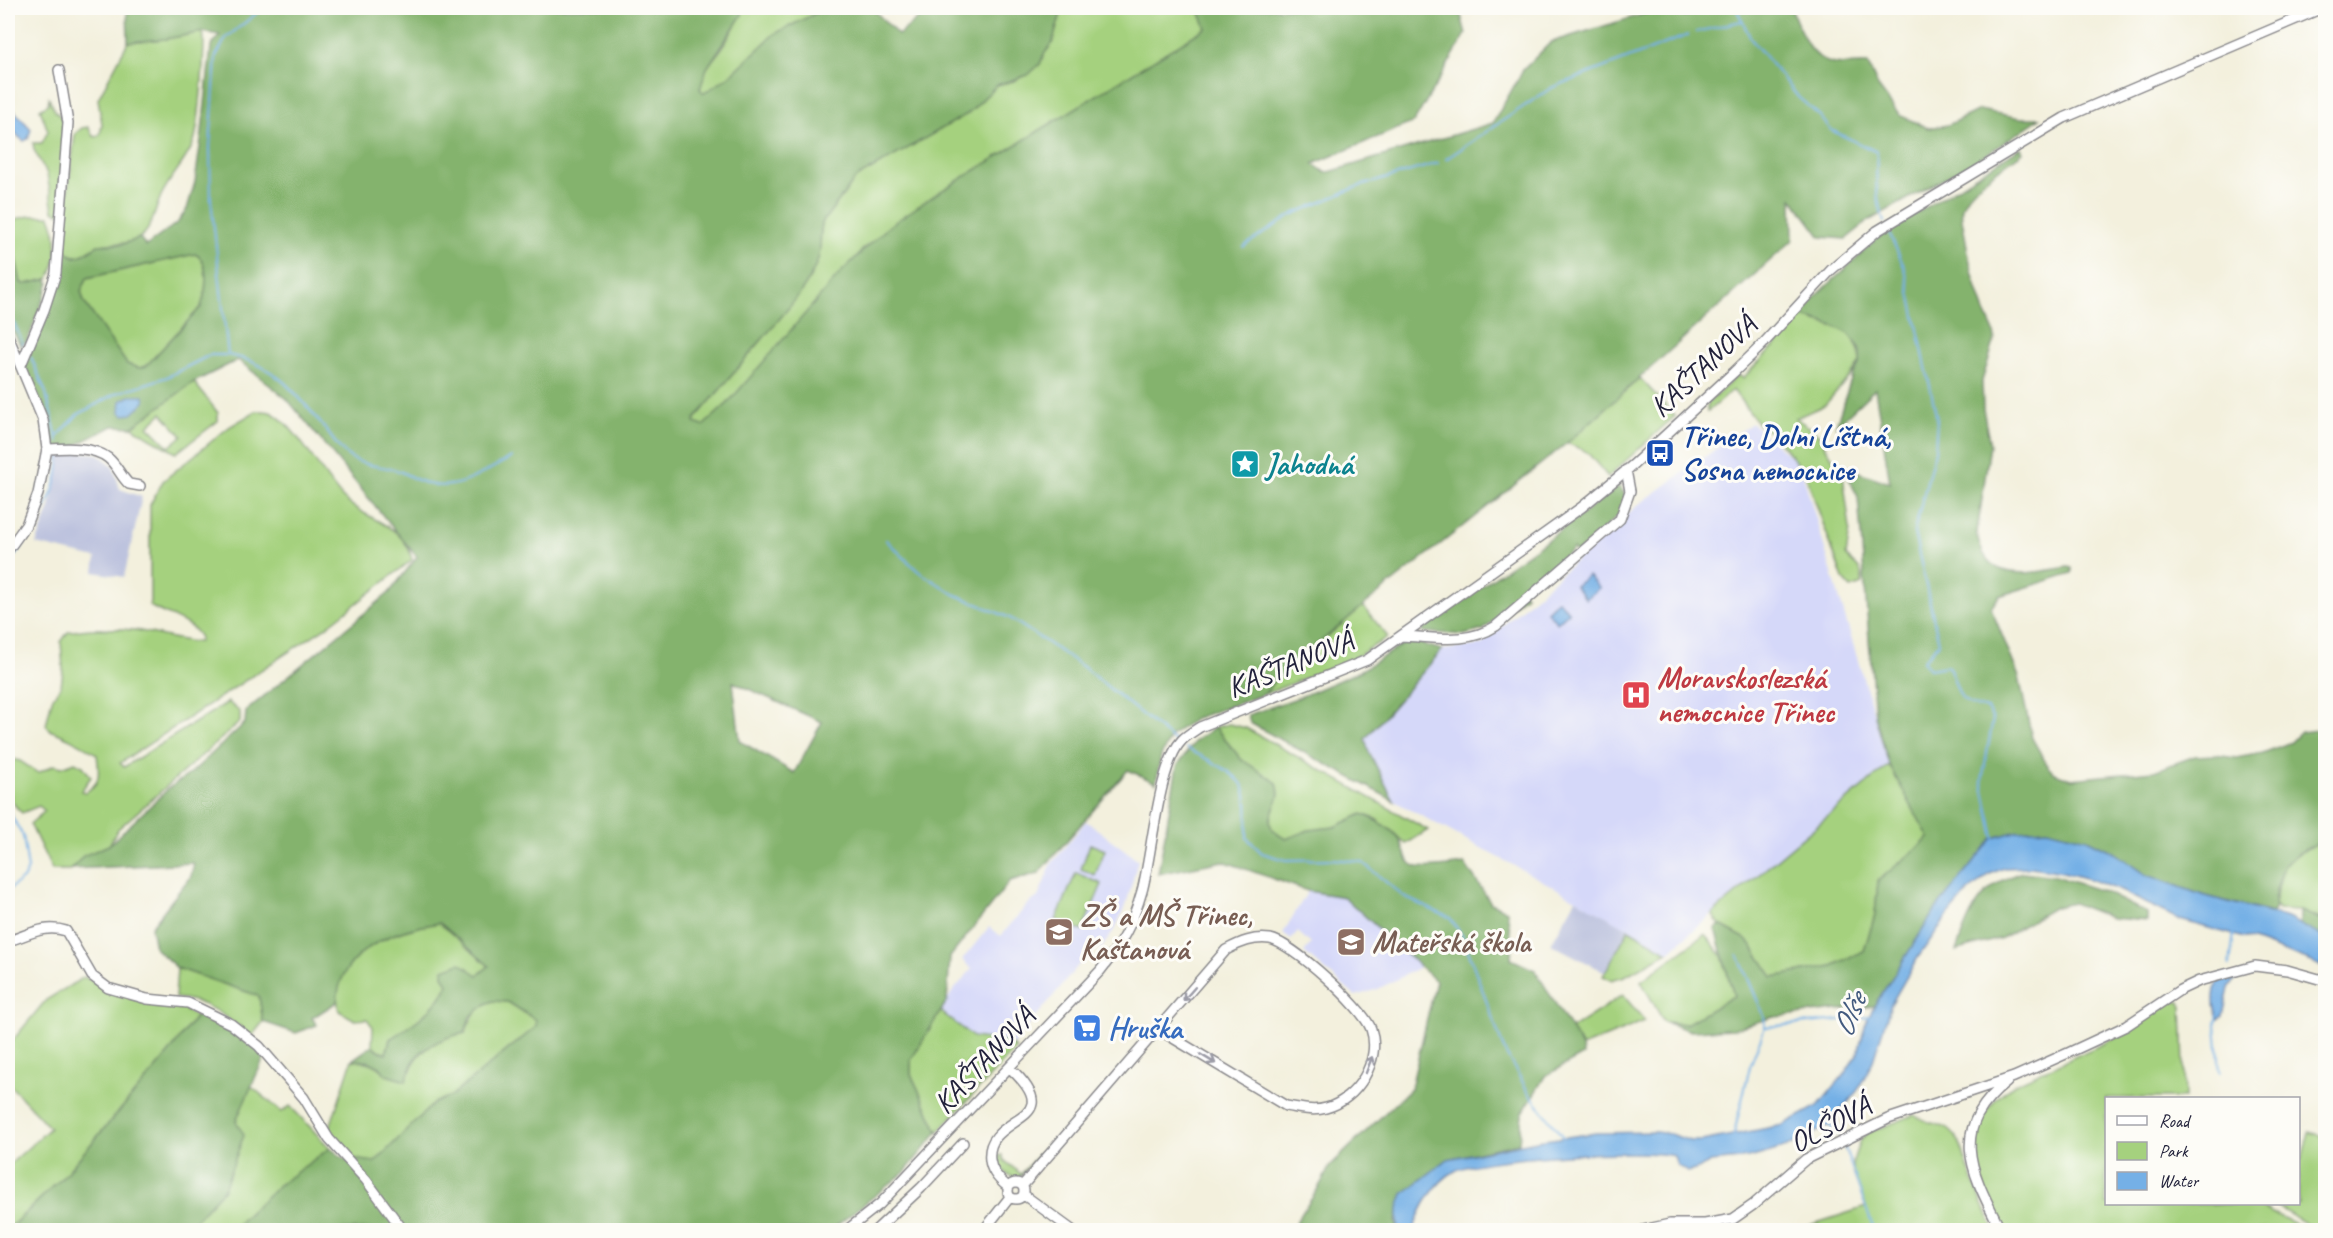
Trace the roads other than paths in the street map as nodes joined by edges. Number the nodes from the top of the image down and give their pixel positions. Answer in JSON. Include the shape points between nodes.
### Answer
{"nodes":[{"id":1,"x":2322,"y":8,"type":"edge"},
{"id":2,"x":59,"y":70,"type":"dead end"},
{"id":3,"x":8,"y":336,"type":"edge"},
{"id":4,"x":21,"y":365,"type":"junction"},
{"id":5,"x":47,"y":448,"type":"junction"},
{"id":6,"x":1626,"y":470,"type":"junction"},
{"id":7,"x":140,"y":486,"type":"dead end"},
{"id":8,"x":8,"y":550,"type":"edge"},
{"id":9,"x":1401,"y":636,"type":"junction"},
{"id":10,"x":8,"y":942,"type":"edge"},
{"id":11,"x":2325,"y":981,"type":"edge"},
{"id":12,"x":1158,"y":1029,"type":"junction"},
{"id":13,"x":1010,"y":1068,"type":"junction"},
{"id":14,"x":2014,"y":1077,"type":"junction"},
{"id":15,"x":963,"y":1143,"type":"dead end"},
{"id":16,"x":1008,"y":1187,"type":"junction"},
{"id":17,"x":1023,"y":1190,"type":"junction"},
{"id":18,"x":1010,"y":1197,"type":"junction"},
{"id":19,"x":1705,"y":1227,"type":"edge"},
{"id":20,"x":403,"y":1230,"type":"edge"},
{"id":21,"x":847,"y":1230,"type":"edge"},
{"id":22,"x":876,"y":1230,"type":"edge"},
{"id":23,"x":984,"y":1230,"type":"edge"},
{"id":24,"x":1072,"y":1230,"type":"edge"},
{"id":25,"x":1643,"y":1230,"type":"edge"},
{"id":26,"x":2001,"y":1230,"type":"edge"}],
"edges":[{"from":1,"to":6,"type":"street","name":"KAŠTANOVÁ","via":[[2064,118],[1877,231],[1831,270],[1761,346]]},
{"from":2,"to":4,"type":"street","via":[[68,123],[56,273]]},
{"from":3,"to":4,"type":"street"},
{"from":4,"to":5,"type":"street","via":[[43,420]]},
{"from":5,"to":7,"type":"street","via":[[102,454],[129,484]]},
{"from":5,"to":8,"type":"street","via":[[38,494],[26,525]]},
{"from":6,"to":9,"type":"street","name":"KAŠTANOVÁ","via":[[1582,507]]},
{"from":6,"to":9,"type":"street","via":[[1630,491],[1620,519],[1496,626],[1482,635],[1464,639]]},
{"from":9,"to":13,"type":"street","name":"KAŠTANOVÁ","via":[[1367,660],[1200,727],[1181,741],[1169,763],[1142,890],[1120,946]]},
{"from":10,"to":20,"type":"street","via":[[38,930],[54,927],[66,931],[92,976],[108,988],[147,999],[188,1003],[231,1024],[259,1046],[304,1098],[328,1139],[366,1180]]},
{"from":11,"to":14,"type":"street","name":"OLŠOVÁ","via":[[2255,966],[2211,976],[2180,990],[2126,1026]]},
{"from":12,"to":12,"type":"street","one_way":true,"via":[[1286,1106],[1309,1110],[1326,1109],[1342,1101],[1371,1066],[1375,1044],[1371,1028],[1355,1004],[1293,950],[1271,939],[1247,939],[1227,950]]},
{"from":12,"to":17,"type":"street"},
{"from":13,"to":16,"type":"street","via":[[1028,1085],[1032,1098],[1027,1114],[1001,1131],[991,1146],[992,1169]]},
{"from":13,"to":21,"type":"street","name":"KAŠTANOVÁ","via":[[879,1204]]},
{"from":14,"to":19,"type":"street","name":"OLŠOVÁ","via":[[1888,1119],[1841,1141],[1806,1159],[1733,1219]]},
{"from":14,"to":26,"type":"street","name":"OLŠOVÁ","via":[[1998,1089],[1977,1117],[1969,1148],[1978,1182]]},
{"from":15,"to":22,"type":"street"},
{"from":16,"to":17,"type":"street","via":[[1017,1184]]},
{"from":16,"to":18,"type":"street","via":[[1006,1194]]},
{"from":17,"to":18,"type":"street","via":[[1019,1198]]},
{"from":17,"to":24,"type":"street"},
{"from":18,"to":23,"type":"street"},
{"from":19,"to":25,"type":"street","name":"OLŠOVÁ","via":[[1670,1224]]}]}
